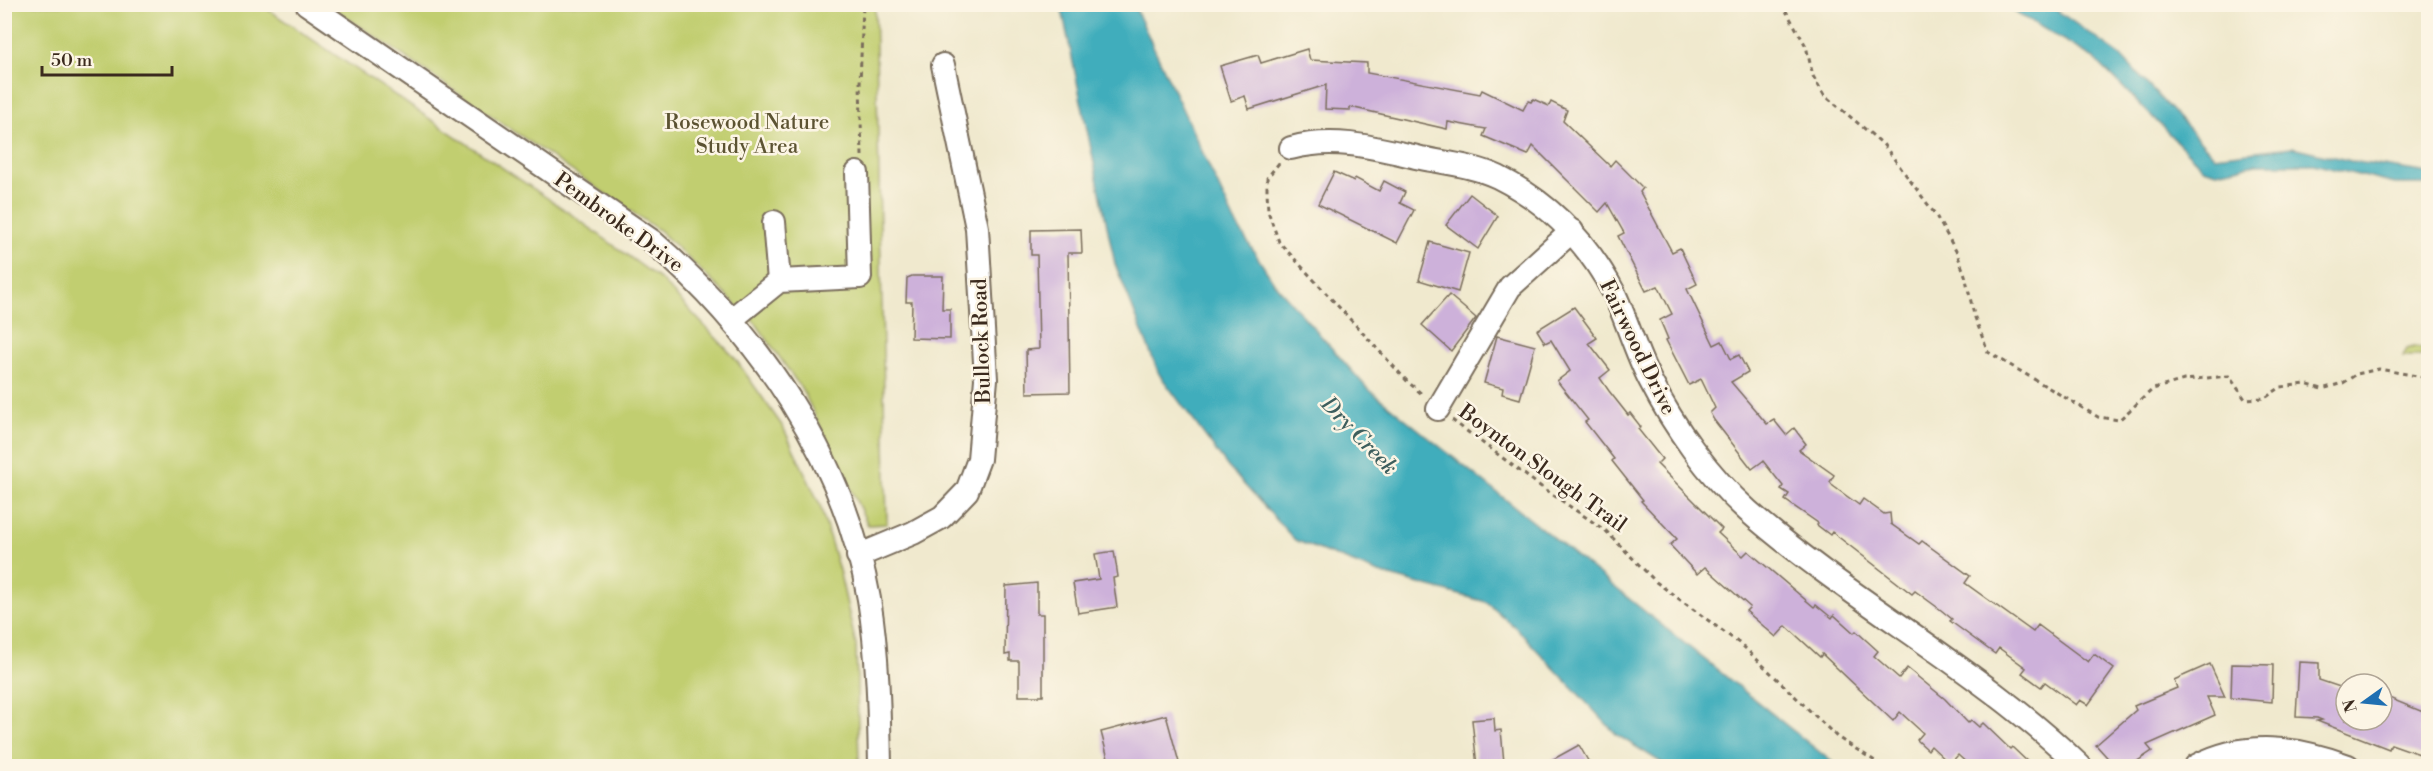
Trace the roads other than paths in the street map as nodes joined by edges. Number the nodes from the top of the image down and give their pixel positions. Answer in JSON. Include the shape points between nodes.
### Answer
{"nodes":[{"id":1,"x":307,"y":4,"type":"edge"},
{"id":2,"x":943,"y":65,"type":"dead end"},
{"id":3,"x":1291,"y":148,"type":"road end"},
{"id":4,"x":859,"y":166,"type":"road end"},
{"id":5,"x":774,"y":222,"type":"dead end"},
{"id":6,"x":1572,"y":231,"type":"junction"},
{"id":7,"x":779,"y":281,"type":"junction"},
{"id":8,"x":732,"y":319,"type":"junction"},
{"id":9,"x":1438,"y":409,"type":"road end"},
{"id":10,"x":858,"y":556,"type":"junction"},
{"id":11,"x":880,"y":766,"type":"edge"},
{"id":12,"x":2080,"y":766,"type":"edge"},
{"id":13,"x":2196,"y":766,"type":"edge"},
{"id":14,"x":2348,"y":766,"type":"edge"}],
"edges":[{"from":1,"to":8,"type":"street","name":"Pembroke Drive","via":[[652,241]]},
{"from":2,"to":10,"type":"street","name":"Bullock Road","via":[[977,228],[986,380],[979,459],[967,491],[942,517]]},
{"from":3,"to":6,"type":"street","name":"Fairwood Drive","via":[[1314,141],[1365,145],[1495,176],[1545,206]]},
{"from":4,"to":7,"type":"street","via":[[860,277]]},
{"from":5,"to":7,"type":"street"},
{"from":6,"to":9,"type":"street","via":[[1510,287]]},
{"from":6,"to":12,"type":"street","name":"Fairwood Drive","via":[[1613,292],[1650,380],[1674,422],[1708,469],[1746,509],[1792,547],[2022,715]]},
{"from":7,"to":8,"type":"street"},
{"from":8,"to":10,"type":"street","name":"Pembroke Drive","via":[[771,369],[815,443]]},
{"from":10,"to":11,"type":"street","name":"Pembroke Drive","via":[[874,636]]},
{"from":13,"to":14,"type":"street","via":[[2257,748],[2285,749]]}]}
